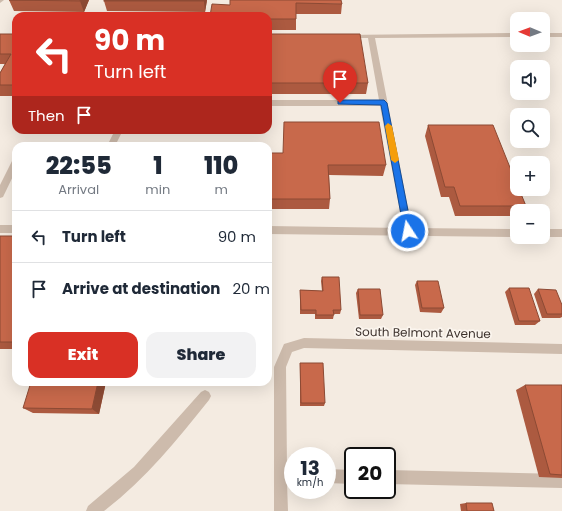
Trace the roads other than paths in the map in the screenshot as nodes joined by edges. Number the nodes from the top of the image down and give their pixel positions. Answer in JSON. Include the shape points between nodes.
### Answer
{"nodes":[{"id":1,"x":550,"y":35,"type":"edge"},
{"id":2,"x":562,"y":35,"type":"edge"},
{"id":3,"x":339,"y":36,"type":"edge"},
{"id":4,"x":371,"y":36,"type":"junction"},
{"id":5,"x":510,"y":36,"type":"edge"},
{"id":6,"x":272,"y":103,"type":"edge"},
{"id":7,"x":384,"y":103,"type":"junction"},
{"id":8,"x":12,"y":170,"type":"edge"},
{"id":9,"x":0,"y":195,"type":"edge"},
{"id":10,"x":0,"y":229,"type":"edge"},
{"id":11,"x":12,"y":229,"type":"edge"},
{"id":12,"x":272,"y":230,"type":"edge"},
{"id":13,"x":408,"y":231,"type":"junction"},
{"id":14,"x":510,"y":233,"type":"edge"},
{"id":15,"x":550,"y":233,"type":"edge"},
{"id":16,"x":562,"y":233,"type":"edge"},
{"id":17,"x":562,"y":349,"type":"edge"},
{"id":18,"x":205,"y":396,"type":"dead end"},
{"id":19,"x":285,"y":447,"type":"edge"},
{"id":20,"x":396,"y":477,"type":"edge"},
{"id":21,"x":562,"y":481,"type":"edge"},
{"id":22,"x":284,"y":494,"type":"edge"},
{"id":23,"x":93,"y":511,"type":"edge"},
{"id":24,"x":281,"y":511,"type":"edge"}],
"edges":[{"from":1,"to":2,"type":"street"},
{"from":3,"to":4,"type":"street"},
{"from":4,"to":5,"type":"street"},
{"from":4,"to":7,"type":"street"},
{"from":6,"to":7,"type":"street"},
{"from":7,"to":13,"type":"street"},
{"from":8,"to":9,"type":"street"},
{"from":10,"to":11,"type":"street"},
{"from":12,"to":13,"type":"street"},
{"from":13,"to":14,"type":"street"},
{"from":15,"to":16,"type":"street"},
{"from":17,"to":19,"type":"street","name":"South Belmont Avenue","via":[[304,343],[288,348],[280,367]]},
{"from":18,"to":23,"type":"street","via":[[158,453],[110,499]]},
{"from":20,"to":21,"type":"street"},
{"from":22,"to":24,"type":"street"}]}
